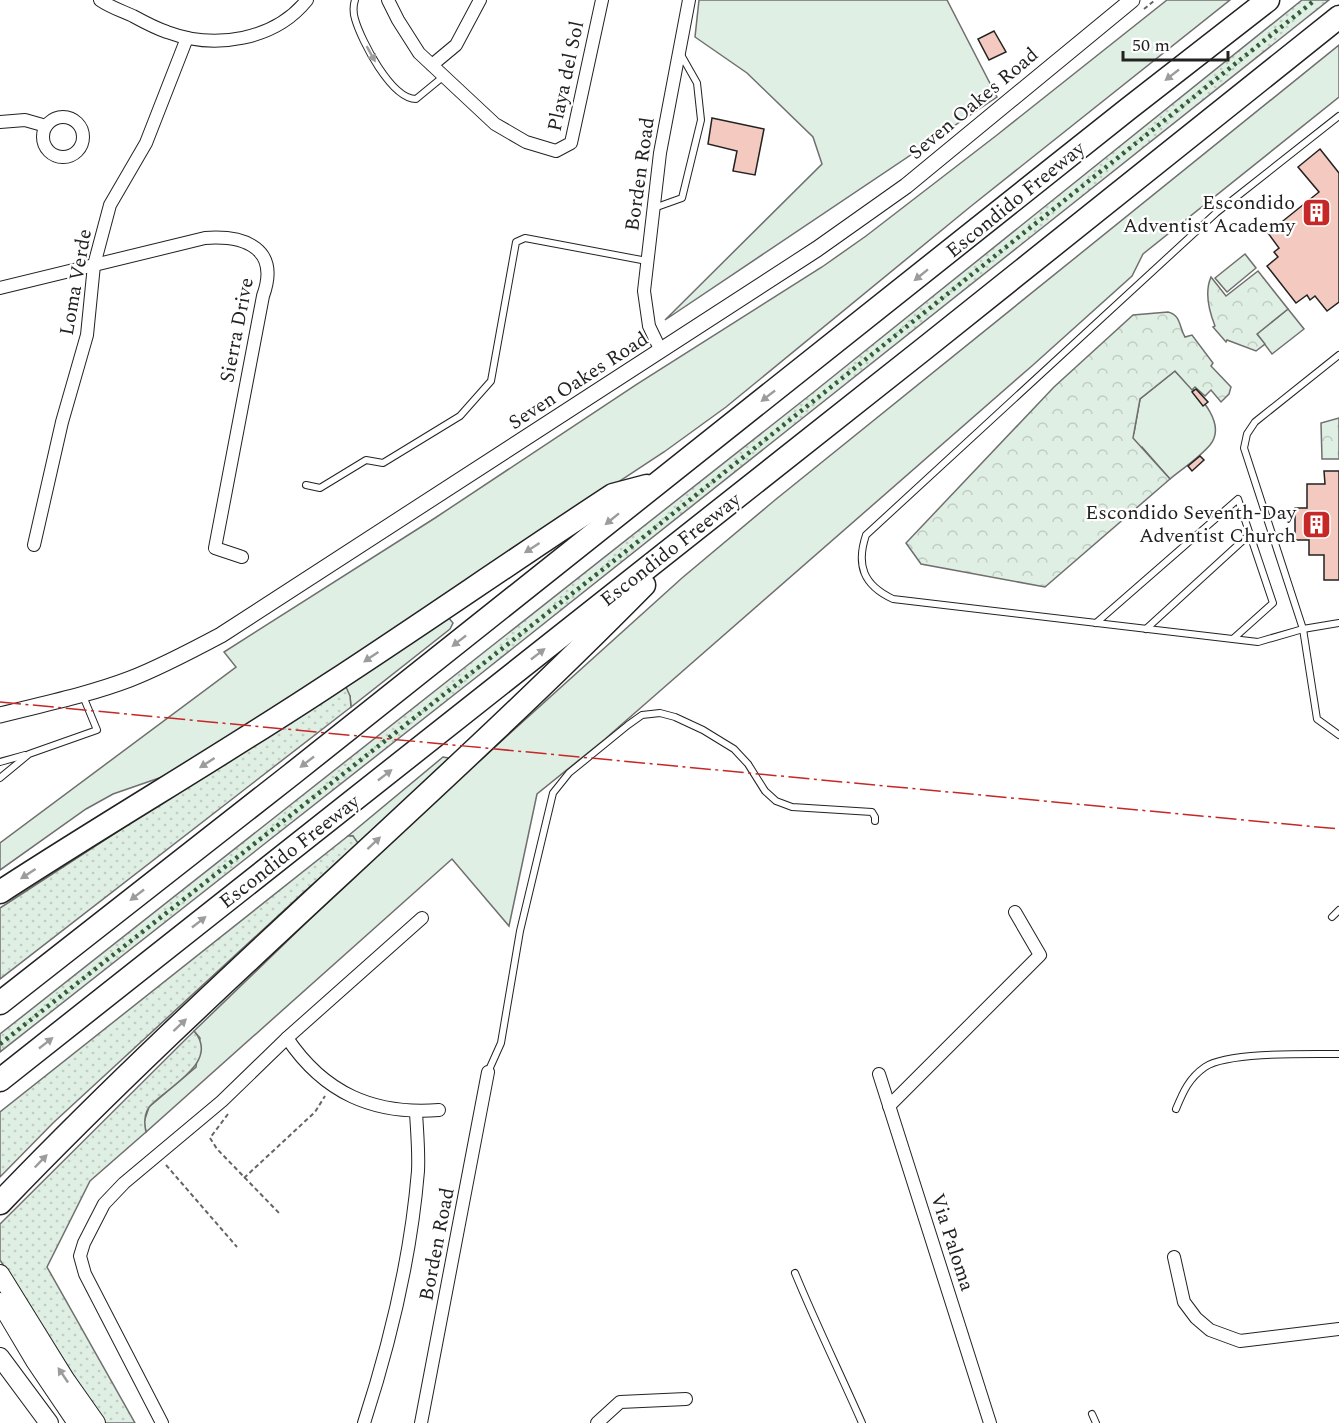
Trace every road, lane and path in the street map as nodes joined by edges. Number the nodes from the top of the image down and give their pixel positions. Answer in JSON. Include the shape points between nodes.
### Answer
{"nodes":[{"id":1,"x":100,"y":0,"type":"edge"},
{"id":2,"x":308,"y":0,"type":"edge"},
{"id":3,"x":355,"y":0,"type":"edge"},
{"id":4,"x":388,"y":0,"type":"edge"},
{"id":5,"x":480,"y":0,"type":"edge"},
{"id":6,"x":602,"y":0,"type":"edge"},
{"id":7,"x":689,"y":0,"type":"edge"},
{"id":8,"x":1132,"y":0,"type":"edge"},
{"id":9,"x":1268,"y":0,"type":"edge"},
{"id":10,"x":1339,"y":17,"type":"edge"},
{"id":11,"x":187,"y":38,"type":"junction"},
{"id":12,"x":679,"y":52,"type":"junction"},
{"id":13,"x":432,"y":65,"type":"junction"},
{"id":14,"x":444,"y":76,"type":"junction"},
{"id":15,"x":1339,"y":116,"type":"edge"},
{"id":16,"x":0,"y":122,"type":"edge"},
{"id":17,"x":46,"y":126,"type":"dead end"},
{"id":18,"x":653,"y":208,"type":"junction"},
{"id":19,"x":647,"y":261,"type":"junction"},
{"id":20,"x":94,"y":265,"type":"junction"},
{"id":21,"x":0,"y":288,"type":"edge"},
{"id":22,"x":661,"y":351,"type":"junction"},
{"id":23,"x":1339,"y":355,"type":"edge"},
{"id":24,"x":658,"y":483,"type":"junction"},
{"id":25,"x":306,"y":485,"type":"dead end"},
{"id":26,"x":715,"y":514,"type":"junction"},
{"id":27,"x":1250,"y":534,"type":"junction"},
{"id":28,"x":34,"y":545,"type":"dead end"},
{"id":29,"x":242,"y":556,"type":"dead end"},
{"id":30,"x":1095,"y":622,"type":"junction"},
{"id":31,"x":1339,"y":623,"type":"edge"},
{"id":32,"x":1146,"y":628,"type":"junction"},
{"id":33,"x":1303,"y":629,"type":"junction"},
{"id":34,"x":1234,"y":638,"type":"junction"},
{"id":35,"x":82,"y":695,"type":"junction"},
{"id":36,"x":0,"y":715,"type":"edge"},
{"id":37,"x":1339,"y":735,"type":"edge"},
{"id":38,"x":29,"y":754,"type":"junction"},
{"id":39,"x":0,"y":762,"type":"edge"},
{"id":40,"x":0,"y":778,"type":"edge"},
{"id":41,"x":874,"y":821,"type":"dead end"},
{"id":42,"x":0,"y":892,"type":"edge"},
{"id":43,"x":1339,"y":910,"type":"edge"},
{"id":44,"x":1015,"y":912,"type":"dead end"},
{"id":45,"x":1332,"y":917,"type":"dead end"},
{"id":46,"x":422,"y":918,"type":"dead end"},
{"id":47,"x":0,"y":1003,"type":"edge"},
{"id":48,"x":287,"y":1038,"type":"junction"},
{"id":49,"x":1339,"y":1054,"type":"edge"},
{"id":50,"x":488,"y":1072,"type":"joint"},
{"id":51,"x":879,"y":1074,"type":"dead end"},
{"id":52,"x":0,"y":1080,"type":"edge"},
{"id":53,"x":331,"y":1086,"type":"junction"},
{"id":54,"x":222,"y":1101,"type":"junction"},
{"id":55,"x":889,"y":1106,"type":"junction"},
{"id":56,"x":1176,"y":1109,"type":"dead end"},
{"id":57,"x":439,"y":1110,"type":"dead end"},
{"id":58,"x":417,"y":1112,"type":"junction"},
{"id":59,"x":156,"y":1154,"type":"junction"},
{"id":60,"x":244,"y":1178,"type":"junction"},
{"id":61,"x":0,"y":1203,"type":"edge"},
{"id":62,"x":279,"y":1213,"type":"dead end"},
{"id":63,"x":237,"y":1247,"type":"dead end"},
{"id":64,"x":1174,"y":1257,"type":"dead end"},
{"id":65,"x":795,"y":1273,"type":"dead end"},
{"id":66,"x":0,"y":1274,"type":"edge"},
{"id":67,"x":0,"y":1302,"type":"edge"},
{"id":68,"x":1339,"y":1329,"type":"edge"},
{"id":69,"x":0,"y":1357,"type":"edge"},
{"id":70,"x":686,"y":1399,"type":"dead end"},
{"id":71,"x":1092,"y":1414,"type":"dead end"},
{"id":72,"x":49,"y":1423,"type":"edge"},
{"id":73,"x":77,"y":1423,"type":"edge"},
{"id":74,"x":96,"y":1423,"type":"edge"},
{"id":75,"x":162,"y":1423,"type":"edge"},
{"id":76,"x":364,"y":1423,"type":"edge"},
{"id":77,"x":421,"y":1423,"type":"edge"},
{"id":78,"x":597,"y":1423,"type":"edge"},
{"id":79,"x":862,"y":1423,"type":"edge"},
{"id":80,"x":990,"y":1423,"type":"edge"},
{"id":81,"x":1096,"y":1423,"type":"edge"}],
"edges":[{"from":1,"to":11,"type":"street"},
{"from":2,"to":11,"type":"street","via":[[284,23],[255,36],[218,41]]},
{"from":3,"to":14,"type":"lane","one_way":true,"via":[[354,18],[370,55],[397,89],[416,99]]},
{"from":4,"to":13,"type":"street","via":[[419,53]]},
{"from":5,"to":13,"type":"street","via":[[456,45]]},
{"from":6,"to":14,"type":"street","name":"Playa del Sol","via":[[572,143],[556,151],[526,142],[495,124]]},
{"from":7,"to":12,"type":"street","name":"Borden Road"},
{"from":8,"to":22,"type":"street","name":"Seven Oakes Road","via":[[906,186],[818,249]]},
{"from":9,"to":24,"type":"highway","name":"Escondido Freeway","one_way":true},
{"from":10,"to":26,"type":"highway","name":"Escondido Freeway"},
{"from":11,"to":20,"type":"street","name":"Loma Verde","via":[[146,143],[110,206]]},
{"from":12,"to":18,"type":"street","name":"Borden Road"},
{"from":12,"to":18,"type":"lane","via":[[697,83],[701,120],[682,198]]},
{"from":13,"to":14,"type":"street"},
{"from":15,"to":30,"type":"lane","via":[[1216,213],[866,535],[860,563],[880,593],[893,599]]},
{"from":16,"to":17,"type":"street","via":[[24,120]]},
{"from":18,"to":19,"type":"street","name":"Borden Road"},
{"from":19,"to":22,"type":"street","name":"Borden Road","via":[[644,291],[649,326]]},
{"from":19,"to":25,"type":"lane","via":[[525,238],[516,242],[491,381],[460,416],[383,463],[366,460],[320,488]]},
{"from":20,"to":21,"type":"street","name":"Sierra Drive"},
{"from":20,"to":28,"type":"street","name":"Loma Verde","via":[[87,335]]},
{"from":20,"to":29,"type":"street","name":"Sierra Drive","via":[[206,238],[225,237],[249,243],[263,255],[267,283],[215,548]]},
{"from":22,"to":35,"type":"street","name":"Seven Oakes Road","via":[[221,635],[130,679]]},
{"from":23,"to":33,"type":"lane","via":[[1255,422],[1244,448]]},
{"from":24,"to":42,"type":"highway","one_way":true,"via":[[613,495],[330,684]]},
{"from":24,"to":47,"type":"highway","name":"Escondido Freeway","one_way":true},
{"from":52,"to":26,"type":"highway","name":"Escondido Freeway","one_way":true},
{"from":61,"to":26,"type":"highway","one_way":true,"via":[[163,1041],[598,633]]},
{"from":27,"to":30,"type":"lane","via":[[1238,499]]},
{"from":27,"to":32,"type":"lane"},
{"from":27,"to":34,"type":"lane","via":[[1273,603]]},
{"from":30,"to":32,"type":"lane"},
{"from":31,"to":33,"type":"lane"},
{"from":32,"to":34,"type":"lane"},
{"from":33,"to":34,"type":"lane","via":[[1258,642]]},
{"from":33,"to":37,"type":"lane","via":[[1317,719]]},
{"from":35,"to":36,"type":"street","name":"Seven Oakes Road"},
{"from":35,"to":38,"type":"lane","via":[[97,730]]},
{"from":38,"to":39,"type":"lane"},
{"from":38,"to":40,"type":"lane"},
{"from":41,"to":50,"type":"lane","via":[[872,812],[792,807],[776,801],[734,749],[675,717],[660,713],[642,715],[569,773],[553,794],[520,931],[501,1043]]},
{"from":43,"to":45,"type":"lane"},
{"from":44,"to":55,"type":"street","via":[[1040,955]]},
{"from":46,"to":48,"type":"street"},
{"from":48,"to":53,"type":"street","via":[[300,1057]]},
{"from":48,"to":54,"type":"street"},
{"from":49,"to":56,"type":"lane","via":[[1231,1059],[1205,1066],[1185,1086]]},
{"from":50,"to":77,"type":"street","name":"Borden Road"},
{"from":51,"to":55,"type":"street","name":"Via Paloma"},
{"from":53,"to":58,"type":"street","via":[[376,1107]]},
{"from":53,"to":60,"type":"path","via":[[315,1112]]},
{"from":54,"to":59,"type":"street"},
{"from":54,"to":60,"type":"path","via":[[228,1116],[210,1138]]},
{"from":55,"to":80,"type":"street","name":"Via Paloma"},
{"from":57,"to":58,"type":"street"},
{"from":58,"to":76,"type":"street","via":[[418,1170],[410,1235],[382,1366]]},
{"from":59,"to":63,"type":"path"},
{"from":59,"to":75,"type":"street","via":[[104,1204],[80,1256],[85,1274]]},
{"from":60,"to":62,"type":"path"},
{"from":64,"to":68,"type":"street","via":[[1184,1302],[1210,1330],[1240,1341]]},
{"from":65,"to":79,"type":"lane"},
{"from":74,"to":66,"type":"main road","one_way":true},
{"from":67,"to":73,"type":"main road"},
{"from":69,"to":72,"type":"main road"},
{"from":70,"to":78,"type":"street","via":[[620,1402]]},
{"from":71,"to":81,"type":"lane"}]}
